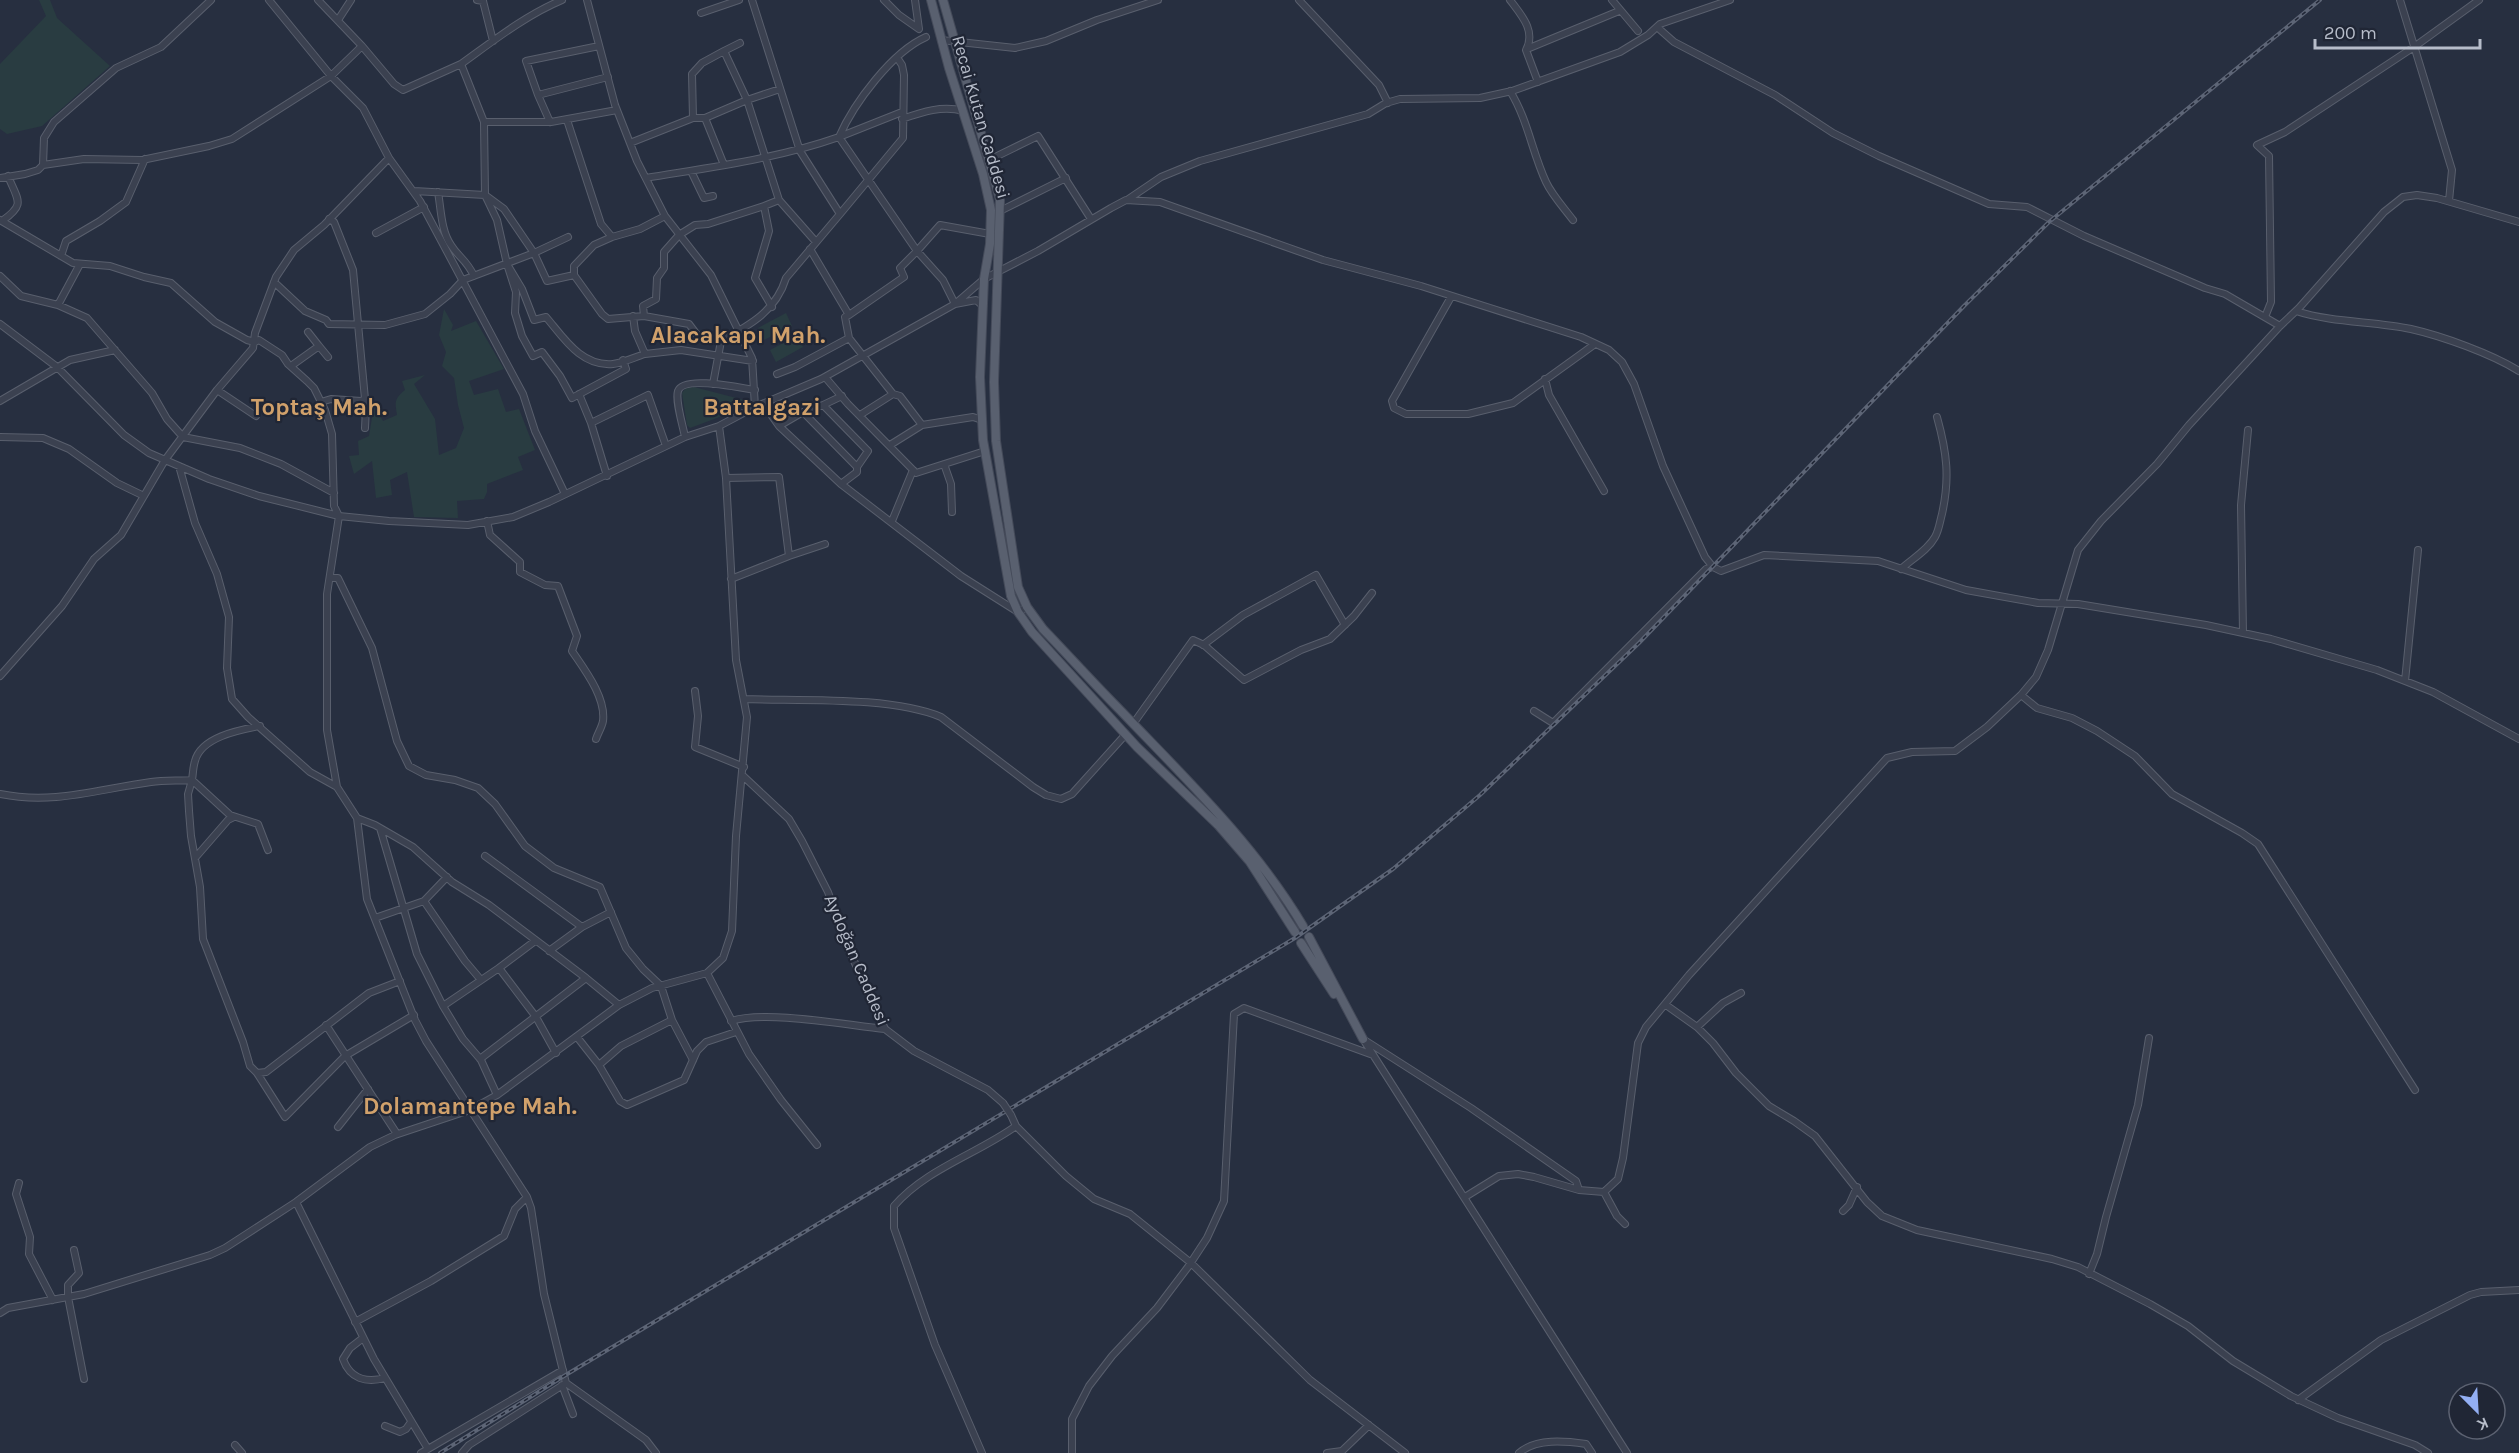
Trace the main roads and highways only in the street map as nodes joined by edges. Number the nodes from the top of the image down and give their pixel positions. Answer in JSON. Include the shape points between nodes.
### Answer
{"nodes":[{"id":1,"x":931,"y":0,"type":"edge"},
{"id":2,"x":943,"y":0,"type":"edge"},
{"id":3,"x":1303,"y":926,"type":"dead end"},
{"id":4,"x":1294,"y":932,"type":"dead end"},
{"id":5,"x":1309,"y":937,"type":"dead end"},
{"id":6,"x":1301,"y":943,"type":"dead end"}],
"edges":[{"from":1,"to":4,"type":"main road","name":"Recai Kutan Caddesi","via":[[991,210],[984,279],[982,420],[1009,585],[1018,612],[1126,734],[1225,832],[1250,862]]},
{"from":2,"to":3,"type":"main road","name":"Recai Kutan Caddesi","via":[[1000,200],[996,441],[1018,587],[1043,629],[1251,850]]},
{"from":5,"to":6,"type":"main road","via":[[1363,1040]]}]}
